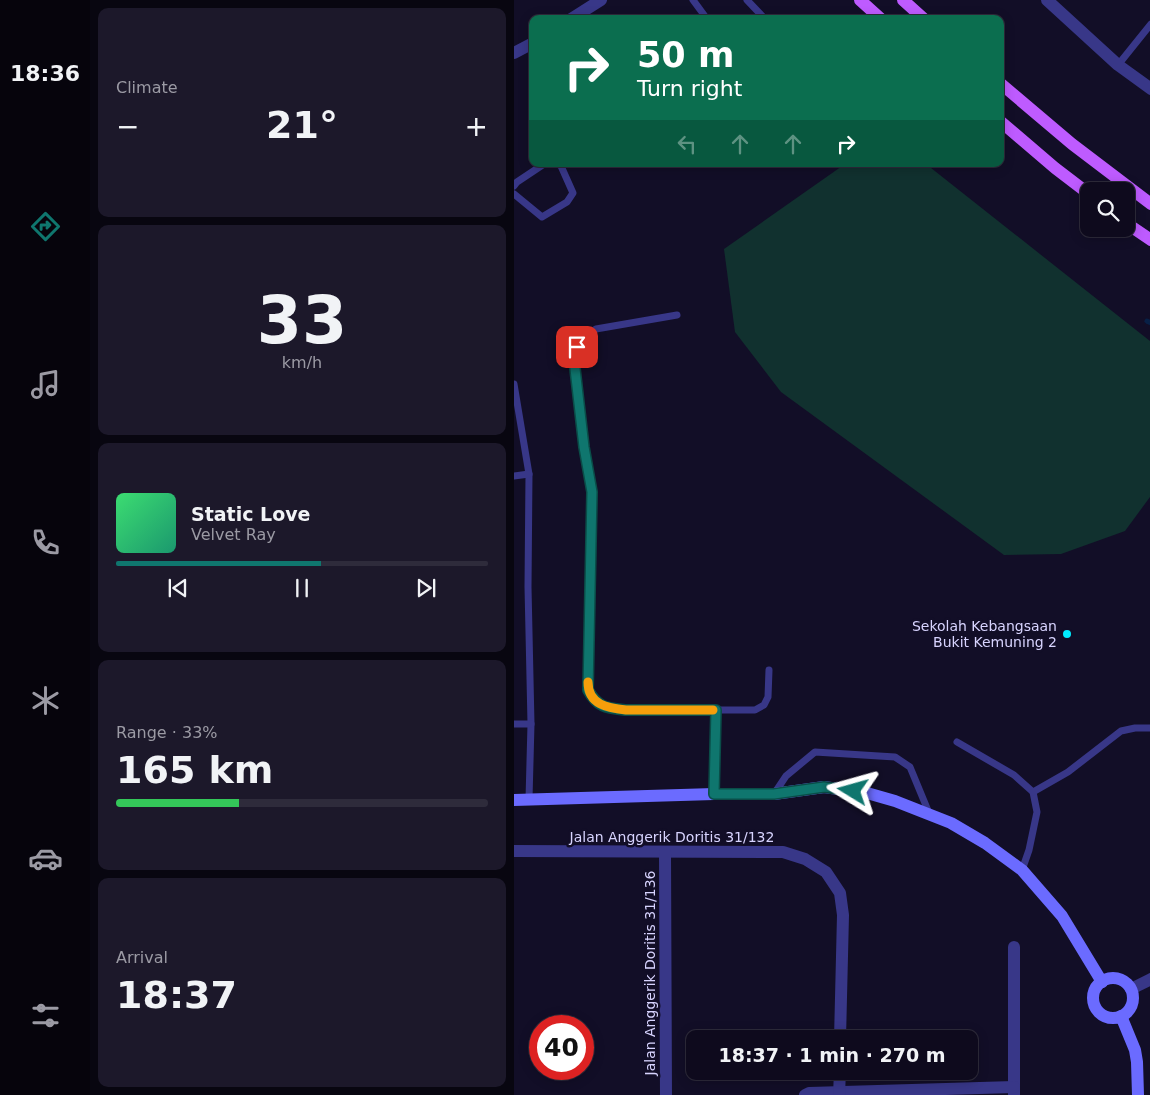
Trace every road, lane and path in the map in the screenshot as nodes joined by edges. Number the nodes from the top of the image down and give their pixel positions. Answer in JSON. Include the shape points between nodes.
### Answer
{"nodes":[{"id":1,"x":602,"y":0,"type":"edge"},
{"id":2,"x":693,"y":0,"type":"edge"},
{"id":3,"x":747,"y":0,"type":"edge"},
{"id":4,"x":860,"y":0,"type":"edge"},
{"id":5,"x":903,"y":0,"type":"edge"},
{"id":6,"x":1047,"y":0,"type":"edge"},
{"id":7,"x":578,"y":15,"type":"edge"},
{"id":8,"x":704,"y":15,"type":"edge"},
{"id":9,"x":761,"y":15,"type":"edge"},
{"id":10,"x":876,"y":15,"type":"edge"},
{"id":11,"x":920,"y":15,"type":"edge"},
{"id":12,"x":1150,"y":24,"type":"edge"},
{"id":13,"x":529,"y":45,"type":"edge"},
{"id":14,"x":514,"y":53,"type":"edge"},
{"id":15,"x":1118,"y":65,"type":"junction"},
{"id":16,"x":1004,"y":86,"type":"edge"},
{"id":17,"x":1150,"y":89,"type":"edge"},
{"id":18,"x":1004,"y":125,"type":"edge"},
{"id":19,"x":540,"y":167,"type":"edge"},
{"id":20,"x":561,"y":167,"type":"edge"},
{"id":21,"x":514,"y":186,"type":"edge"},
{"id":22,"x":1080,"y":187,"type":"edge"},
{"id":23,"x":514,"y":194,"type":"edge"},
{"id":24,"x":1150,"y":204,"type":"edge"},
{"id":25,"x":1135,"y":229,"type":"edge"},
{"id":26,"x":1150,"y":240,"type":"edge"},
{"id":27,"x":677,"y":315,"type":"dead end"},
{"id":28,"x":514,"y":384,"type":"edge"},
{"id":29,"x":529,"y":474,"type":"junction"},
{"id":30,"x":514,"y":476,"type":"edge"},
{"id":31,"x":769,"y":670,"type":"dead end"},
{"id":32,"x":716,"y":710,"type":"junction"},
{"id":33,"x":514,"y":724,"type":"edge"},
{"id":34,"x":531,"y":724,"type":"junction"},
{"id":35,"x":1150,"y":728,"type":"edge"},
{"id":36,"x":957,"y":742,"type":"dead end"},
{"id":37,"x":1033,"y":792,"type":"junction"},
{"id":38,"x":714,"y":794,"type":"junction"},
{"id":39,"x":774,"y":794,"type":"junction"},
{"id":40,"x":529,"y":799,"type":"junction"},
{"id":41,"x":514,"y":800,"type":"edge"},
{"id":42,"x":929,"y":813,"type":"junction"},
{"id":43,"x":514,"y":851,"type":"edge"},
{"id":44,"x":665,"y":852,"type":"junction"},
{"id":45,"x":1022,"y":870,"type":"junction"},
{"id":46,"x":1014,"y":947,"type":"dead end"},
{"id":47,"x":1150,"y":979,"type":"edge"},
{"id":48,"x":1102,"y":982,"type":"junction"},
{"id":49,"x":1131,"y":989,"type":"junction"},
{"id":50,"x":1121,"y":1016,"type":"junction"},
{"id":51,"x":840,"y":1030,"type":"edge"},
{"id":52,"x":840,"y":1080,"type":"edge"},
{"id":53,"x":1014,"y":1091,"type":"edge"},
{"id":54,"x":839,"y":1093,"type":"edge"},
{"id":55,"x":666,"y":1095,"type":"edge"},
{"id":56,"x":804,"y":1095,"type":"edge"},
{"id":57,"x":1138,"y":1095,"type":"edge"}],
"edges":[{"from":1,"to":7,"type":"street"},
{"from":2,"to":8,"type":"lane"},
{"from":3,"to":9,"type":"lane"},
{"from":4,"to":10,"type":"main road"},
{"from":5,"to":11,"type":"main road"},
{"from":6,"to":15,"type":"street"},
{"from":12,"to":15,"type":"lane"},
{"from":13,"to":14,"type":"street"},
{"from":15,"to":17,"type":"street"},
{"from":16,"to":24,"type":"main road"},
{"from":18,"to":22,"type":"main road"},
{"from":19,"to":21,"type":"lane"},
{"from":20,"to":23,"type":"lane","via":[[572,193],[567,202],[542,217]]},
{"from":25,"to":26,"type":"main road"},
{"from":27,"to":32,"type":"lane","via":[[596,330],[577,347],[574,360],[592,492],[588,690],[599,704],[612,708]]},
{"from":28,"to":29,"type":"lane"},
{"from":29,"to":30,"type":"lane"},
{"from":29,"to":34,"type":"lane"},
{"from":31,"to":32,"type":"lane","via":[[768,697],[764,705],[755,710]]},
{"from":32,"to":38,"type":"lane"},
{"from":33,"to":34,"type":"lane"},
{"from":34,"to":40,"type":"lane"},
{"from":35,"to":37,"type":"lane","via":[[1121,731],[1068,772]]},
{"from":36,"to":37,"type":"lane","via":[[1014,775]]},
{"from":37,"to":45,"type":"lane","via":[[1037,812],[1030,850]]},
{"from":38,"to":39,"type":"street"},
{"from":38,"to":40,"type":"street"},
{"from":39,"to":42,"type":"street","via":[[824,787],[867,793]]},
{"from":39,"to":42,"type":"lane","via":[[786,776],[815,752],[895,757],[910,767]]},
{"from":40,"to":41,"type":"street"},
{"from":42,"to":45,"type":"street","via":[[985,843]]},
{"from":43,"to":44,"type":"street","name":"Jalan Anggerik Doritis 31/132"},
{"from":44,"to":51,"type":"street","name":"Jalan Anggerik Doritis 31/132","via":[[783,852],[805,859],[826,872],[840,894],[843,915]]},
{"from":44,"to":55,"type":"street","name":"Jalan Anggerik Doritis 31/136"},
{"from":45,"to":48,"type":"street","via":[[1062,916]]},
{"from":46,"to":53,"type":"street"},
{"from":47,"to":49,"type":"street"},
{"from":48,"to":49,"type":"street","via":[[1118,979]]},
{"from":48,"to":50,"type":"street","via":[[1094,992],[1094,1005],[1102,1016]]},
{"from":49,"to":50,"type":"street","via":[[1133,1002],[1127,1013]]},
{"from":50,"to":57,"type":"street","via":[[1135,1050]]},
{"from":52,"to":54,"type":"street"},
{"from":53,"to":54,"type":"street"},
{"from":54,"to":56,"type":"street"}]}
